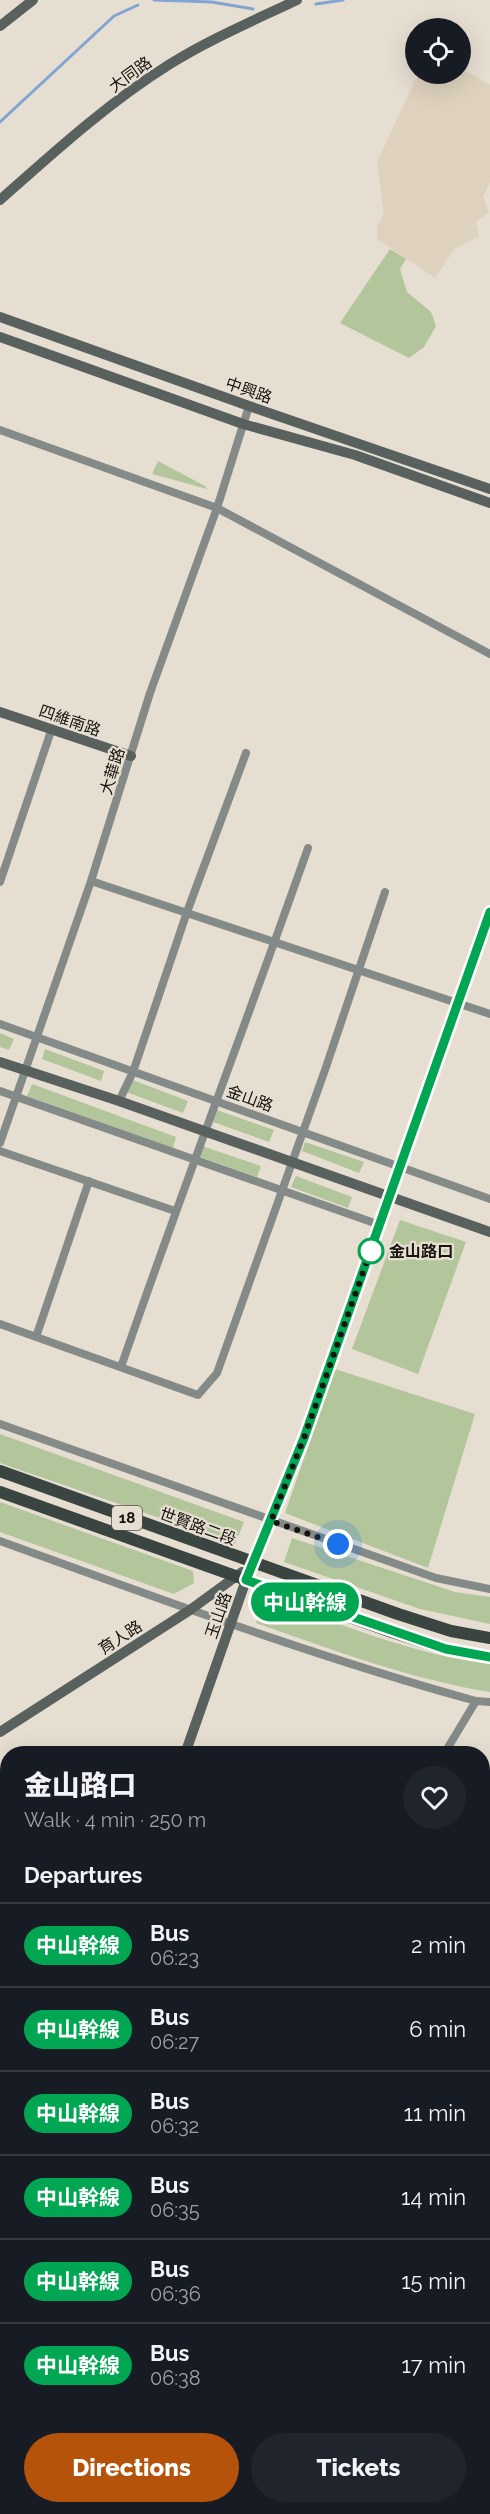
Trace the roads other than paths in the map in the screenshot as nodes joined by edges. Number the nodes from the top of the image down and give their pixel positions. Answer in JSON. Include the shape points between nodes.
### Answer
{"nodes":[{"id":1,"x":33,"y":0,"type":"edge"},
{"id":2,"x":297,"y":0,"type":"edge"},
{"id":3,"x":0,"y":26,"type":"edge"},
{"id":4,"x":0,"y":200,"type":"edge"},
{"id":5,"x":0,"y":316,"type":"edge"},
{"id":6,"x":0,"y":337,"type":"edge"},
{"id":7,"x":249,"y":406,"type":"junction"},
{"id":8,"x":243,"y":424,"type":"junction"},
{"id":9,"x":0,"y":430,"type":"edge"},
{"id":10,"x":490,"y":489,"type":"edge"},
{"id":11,"x":490,"y":503,"type":"edge"},
{"id":12,"x":218,"y":508,"type":"junction"},
{"id":13,"x":490,"y":654,"type":"edge"},
{"id":14,"x":0,"y":711,"type":"edge"},
{"id":15,"x":51,"y":730,"type":"junction"},
{"id":16,"x":246,"y":753,"type":"dead end"},
{"id":17,"x":131,"y":756,"type":"junction"},
{"id":18,"x":308,"y":848,"type":"dead end"},
{"id":19,"x":91,"y":881,"type":"junction"},
{"id":20,"x":0,"y":882,"type":"edge"},
{"id":21,"x":385,"y":892,"type":"dead end"},
{"id":22,"x":187,"y":912,"type":"junction"},
{"id":23,"x":490,"y":912,"type":"edge"},
{"id":24,"x":275,"y":941,"type":"junction"},
{"id":25,"x":359,"y":971,"type":"junction"},
{"id":26,"x":458,"y":1004,"type":"junction"},
{"id":27,"x":490,"y":1014,"type":"edge"},
{"id":28,"x":0,"y":1024,"type":"edge"},
{"id":29,"x":37,"y":1037,"type":"junction"},
{"id":30,"x":0,"y":1062,"type":"edge"},
{"id":31,"x":24,"y":1071,"type":"junction"},
{"id":32,"x":133,"y":1072,"type":"junction"},
{"id":33,"x":0,"y":1091,"type":"edge"},
{"id":34,"x":16,"y":1097,"type":"junction"},
{"id":35,"x":119,"y":1101,"type":"junction"},
{"id":36,"x":217,"y":1101,"type":"junction"},
{"id":37,"x":206,"y":1132,"type":"junction"},
{"id":38,"x":302,"y":1133,"type":"junction"},
{"id":39,"x":0,"y":1143,"type":"edge"},
{"id":40,"x":0,"y":1151,"type":"edge"},
{"id":41,"x":195,"y":1159,"type":"junction"},
{"id":42,"x":291,"y":1163,"type":"junction"},
{"id":43,"x":400,"y":1168,"type":"junction"},
{"id":44,"x":89,"y":1181,"type":"junction"},
{"id":45,"x":281,"y":1191,"type":"junction"},
{"id":46,"x":391,"y":1196,"type":"junction"},
{"id":47,"x":490,"y":1199,"type":"edge"},
{"id":48,"x":175,"y":1211,"type":"junction"},
{"id":49,"x":380,"y":1226,"type":"junction"},
{"id":50,"x":490,"y":1232,"type":"edge"},
{"id":51,"x":0,"y":1324,"type":"edge"},
{"id":52,"x":36,"y":1337,"type":"junction"},
{"id":53,"x":121,"y":1367,"type":"junction"},
{"id":54,"x":0,"y":1424,"type":"edge"},
{"id":55,"x":0,"y":1471,"type":"edge"},
{"id":56,"x":0,"y":1492,"type":"edge"},
{"id":57,"x":271,"y":1521,"type":"junction"},
{"id":58,"x":0,"y":1541,"type":"edge"},
{"id":59,"x":254,"y":1564,"type":"junction"},
{"id":60,"x":240,"y":1578,"type":"junction"},
{"id":61,"x":490,"y":1589,"type":"edge"},
{"id":62,"x":190,"y":1610,"type":"junction"},
{"id":63,"x":230,"y":1623,"type":"junction"},
{"id":64,"x":490,"y":1638,"type":"edge"},
{"id":65,"x":490,"y":1657,"type":"edge"},
{"id":66,"x":476,"y":1701,"type":"junction"},
{"id":67,"x":490,"y":1702,"type":"edge"},
{"id":68,"x":0,"y":1732,"type":"edge"},
{"id":69,"x":188,"y":1746,"type":"edge"},
{"id":70,"x":449,"y":1746,"type":"edge"}],
"edges":[{"from":1,"to":3,"type":"street"},
{"from":2,"to":4,"type":"street","name":"大同路","via":[[169,64],[70,139]]},
{"from":5,"to":7,"type":"street","name":"中興路"},
{"from":6,"to":8,"type":"street","name":"中興路"},
{"from":7,"to":8,"type":"street","name":"大華路"},
{"from":7,"to":10,"type":"street","name":"中興路"},
{"from":8,"to":11,"type":"street","name":"中興路","via":[[355,455]]},
{"from":8,"to":12,"type":"street","name":"大華路"},
{"from":9,"to":12,"type":"street"},
{"from":12,"to":13,"type":"street"},
{"from":12,"to":17,"type":"street","name":"大華路"},
{"from":14,"to":15,"type":"street","name":"四維南路"},
{"from":15,"to":17,"type":"street","name":"四維南路"},
{"from":15,"to":20,"type":"street"},
{"from":16,"to":22,"type":"street"},
{"from":17,"to":19,"type":"street","name":"大華路"},
{"from":18,"to":24,"type":"street"},
{"from":19,"to":22,"type":"street"},
{"from":19,"to":29,"type":"street","name":"大華路"},
{"from":21,"to":25,"type":"street"},
{"from":22,"to":24,"type":"street"},
{"from":22,"to":32,"type":"street"},
{"from":23,"to":26,"type":"street"},
{"from":24,"to":25,"type":"street"},
{"from":24,"to":36,"type":"street"},
{"from":25,"to":26,"type":"street"},
{"from":25,"to":38,"type":"street"},
{"from":26,"to":27,"type":"street"},
{"from":26,"to":43,"type":"street"},
{"from":28,"to":29,"type":"street","name":"金山路"},
{"from":29,"to":31,"type":"street","name":"大華路"},
{"from":29,"to":32,"type":"street","name":"金山路"},
{"from":30,"to":31,"type":"street"},
{"from":31,"to":34,"type":"street","name":"大華路"},
{"from":31,"to":35,"type":"street"},
{"from":32,"to":35,"type":"street"},
{"from":32,"to":36,"type":"street","name":"金山路"},
{"from":33,"to":34,"type":"street"},
{"from":34,"to":39,"type":"street","name":"大華路"},
{"from":34,"to":41,"type":"street"},
{"from":35,"to":37,"type":"street"},
{"from":36,"to":37,"type":"street"},
{"from":36,"to":38,"type":"street","name":"金山路"},
{"from":37,"to":41,"type":"street"},
{"from":37,"to":42,"type":"street"},
{"from":38,"to":42,"type":"street"},
{"from":38,"to":43,"type":"street","name":"金山路"},
{"from":40,"to":44,"type":"street"},
{"from":41,"to":45,"type":"street"},
{"from":41,"to":48,"type":"street"},
{"from":42,"to":45,"type":"street"},
{"from":42,"to":46,"type":"street"},
{"from":43,"to":46,"type":"street"},
{"from":43,"to":47,"type":"street","name":"金山路"},
{"from":44,"to":48,"type":"street"},
{"from":44,"to":52,"type":"street"},
{"from":45,"to":49,"type":"street"},
{"from":45,"to":53,"type":"street","via":[[217,1373],[198,1395]]},
{"from":46,"to":49,"type":"street"},
{"from":46,"to":50,"type":"street"},
{"from":48,"to":53,"type":"street"},
{"from":49,"to":57,"type":"street"},
{"from":51,"to":52,"type":"street"},
{"from":52,"to":53,"type":"street"},
{"from":54,"to":57,"type":"street","name":"世賢路二段"},
{"from":55,"to":59,"type":"main road","name":"世賢路二段","number":"18"},
{"from":56,"to":60,"type":"main road","number":"18"},
{"from":57,"to":59,"type":"street"},
{"from":57,"to":61,"type":"street","name":"世賢路二段","via":[[436,1578]]},
{"from":58,"to":62,"type":"street"},
{"from":59,"to":60,"type":"street","name":"育人路"},
{"from":59,"to":64,"type":"main road","name":"世賢路二段","number":"18","via":[[451,1631]]},
{"from":60,"to":62,"type":"street","name":"育人路"},
{"from":60,"to":63,"type":"street","name":"玉山路"},
{"from":60,"to":65,"type":"main road","number":"18","via":[[446,1649]]},
{"from":62,"to":63,"type":"street"},
{"from":62,"to":68,"type":"street","name":"育人路"},
{"from":63,"to":66,"type":"street","via":[[387,1677]]},
{"from":63,"to":69,"type":"street","name":"玉山路"},
{"from":66,"to":67,"type":"street"},
{"from":66,"to":70,"type":"street"}]}
